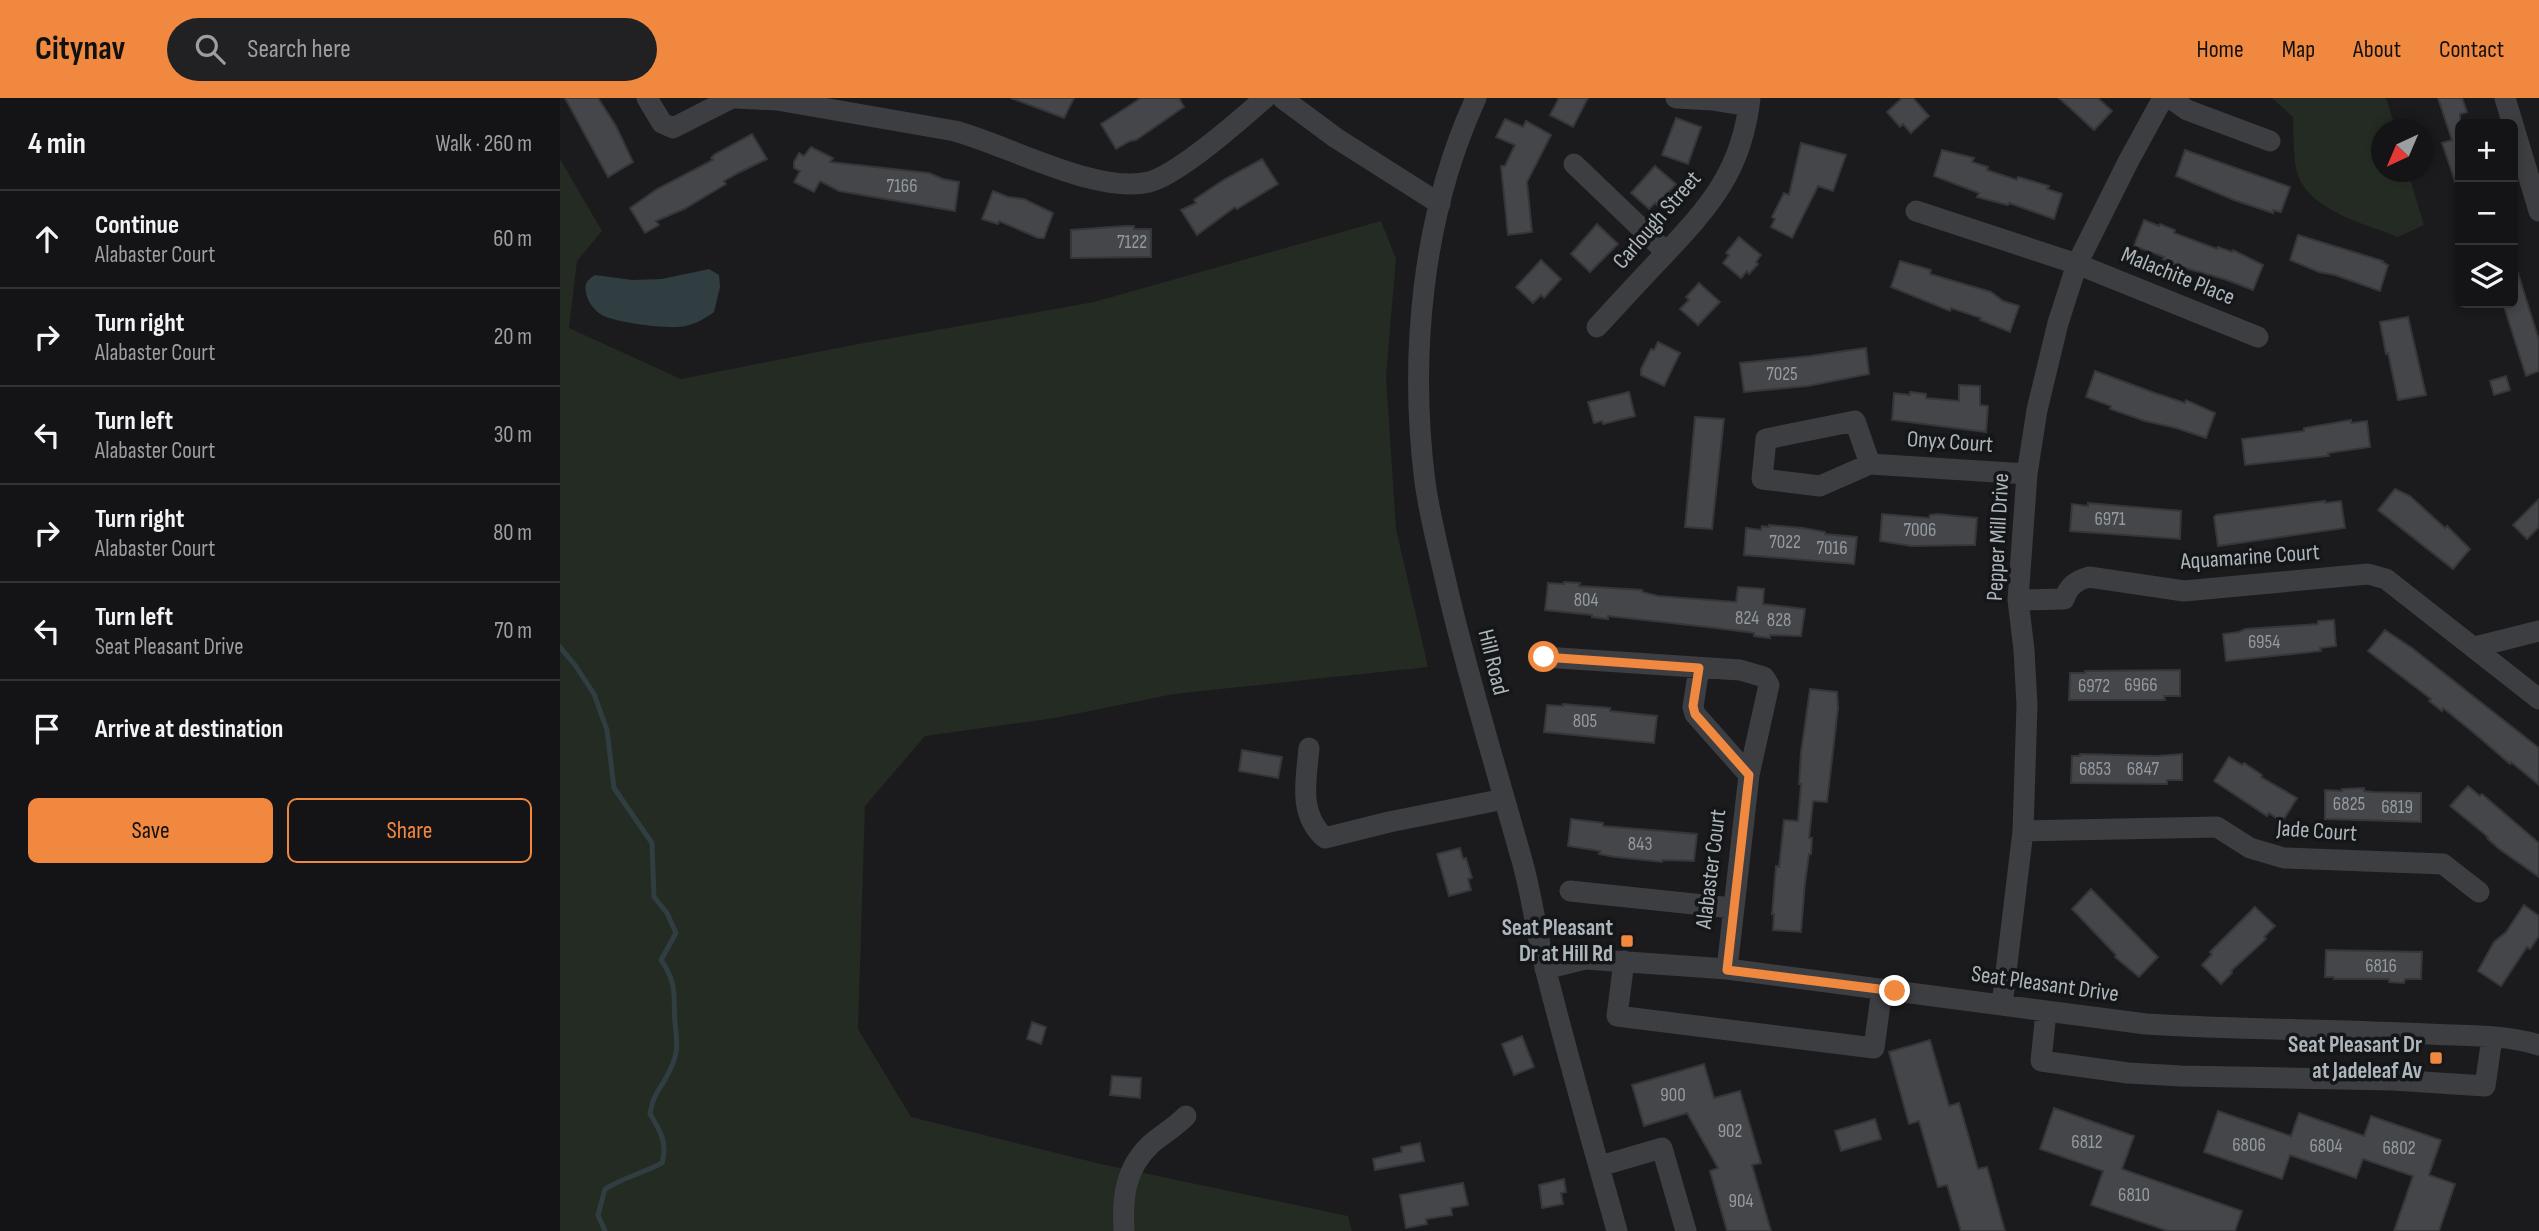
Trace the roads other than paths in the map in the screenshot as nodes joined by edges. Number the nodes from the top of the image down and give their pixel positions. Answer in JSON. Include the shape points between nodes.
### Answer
{"nodes":[{"id":1,"x":647,"y":98,"type":"edge"},
{"id":2,"x":734,"y":98,"type":"edge"},
{"id":3,"x":1265,"y":98,"type":"edge"},
{"id":4,"x":1282,"y":98,"type":"edge"},
{"id":5,"x":1476,"y":98,"type":"edge"},
{"id":6,"x":1676,"y":98,"type":"edge"},
{"id":7,"x":2163,"y":98,"type":"edge"},
{"id":8,"x":2170,"y":98,"type":"edge"},
{"id":9,"x":2505,"y":98,"type":"edge"},
{"id":10,"x":777,"y":99,"type":"edge"},
{"id":11,"x":1749,"y":102,"type":"edge"},
{"id":12,"x":2270,"y":141,"type":"dead end"},
{"id":13,"x":1574,"y":164,"type":"dead end"},
{"id":14,"x":1440,"y":204,"type":"junction"},
{"id":15,"x":1916,"y":211,"type":"dead end"},
{"id":16,"x":2539,"y":211,"type":"edge"},
{"id":17,"x":1666,"y":253,"type":"junction"},
{"id":18,"x":2077,"y":264,"type":"junction"},
{"id":19,"x":1597,"y":327,"type":"dead end"},
{"id":20,"x":2258,"y":337,"type":"dead end"},
{"id":21,"x":1870,"y":464,"type":"junction"},
{"id":22,"x":2027,"y":474,"type":"junction"},
{"id":23,"x":2018,"y":600,"type":"junction"},
{"id":24,"x":2539,"y":631,"type":"edge"},
{"id":25,"x":2475,"y":647,"type":"junction"},
{"id":26,"x":1544,"y":657,"type":"dead end"},
{"id":27,"x":1699,"y":668,"type":"junction"},
{"id":28,"x":2539,"y":699,"type":"edge"},
{"id":29,"x":1309,"y":748,"type":"dead end"},
{"id":30,"x":1749,"y":775,"type":"junction"},
{"id":31,"x":1504,"y":799,"type":"junction"},
{"id":32,"x":2023,"y":831,"type":"junction"},
{"id":33,"x":1570,"y":891,"type":"dead end"},
{"id":34,"x":2479,"y":892,"type":"dead end"},
{"id":35,"x":1732,"y":908,"type":"junction"},
{"id":36,"x":1624,"y":961,"type":"junction"},
{"id":37,"x":1545,"y":969,"type":"junction"},
{"id":38,"x":1727,"y":970,"type":"junction"},
{"id":39,"x":1882,"y":989,"type":"junction"},
{"id":40,"x":2002,"y":1005,"type":"junction"},
{"id":41,"x":2046,"y":1012,"type":"junction"},
{"id":42,"x":2535,"y":1037,"type":"edge"},
{"id":43,"x":2492,"y":1038,"type":"junction"},
{"id":44,"x":1186,"y":1116,"type":"dead end"},
{"id":45,"x":1600,"y":1166,"type":"junction"},
{"id":46,"x":1124,"y":1231,"type":"edge"},
{"id":47,"x":1617,"y":1231,"type":"edge"},
{"id":48,"x":1686,"y":1231,"type":"edge"}],
"edges":[{"from":1,"to":2,"type":"street","via":[[662,123],[673,128]]},
{"from":2,"to":10,"type":"street"},
{"from":3,"to":10,"type":"street","via":[[1161,177],[1125,184],[1066,170],[955,131]]},
{"from":4,"to":14,"type":"street"},
{"from":5,"to":14,"type":"street","name":"Hill Road"},
{"from":6,"to":11,"type":"street"},
{"from":7,"to":18,"type":"street","name":"Pepper Mill Drive"},
{"from":8,"to":12,"type":"street","via":[[2187,110]]},
{"from":9,"to":16,"type":"street"},
{"from":11,"to":17,"type":"street","name":"Carlough Street","via":[[1744,135],[1726,179]]},
{"from":13,"to":17,"type":"street"},
{"from":14,"to":31,"type":"street","name":"Hill Road","via":[[1420,342],[1425,482],[1472,690]]},
{"from":15,"to":18,"type":"street","name":"Malachite Place"},
{"from":17,"to":19,"type":"street","name":"Carlough Street"},
{"from":18,"to":20,"type":"street","name":"Malachite Place"},
{"from":18,"to":22,"type":"street","name":"Pepper Mill Drive","via":[[2037,410]]},
{"from":21,"to":21,"type":"street","name":"Onyx Court","via":[[1820,486],[1762,479],[1766,439],[1855,421]]},
{"from":21,"to":22,"type":"street","name":"Onyx Court"},
{"from":22,"to":23,"type":"street","name":"Pepper Mill Drive"},
{"from":23,"to":25,"type":"street","name":"Aquamarine Court","via":[[2064,599],[2077,580],[2088,577],[2184,591],[2368,574],[2386,579]]},
{"from":23,"to":32,"type":"street","name":"Pepper Mill Drive","via":[[2027,705]]},
{"from":24,"to":25,"type":"street"},
{"from":25,"to":28,"type":"street","name":"Aquamarine Court"},
{"from":26,"to":27,"type":"street","name":"Alabaster Court"},
{"from":27,"to":30,"type":"street","via":[[1695,714]]},
{"from":27,"to":30,"type":"street","name":"Alabaster Court","via":[[1740,670],[1764,677],[1769,685]]},
{"from":29,"to":31,"type":"street","via":[[1304,802],[1315,829],[1325,838]]},
{"from":30,"to":35,"type":"street","name":"Alabaster Court"},
{"from":31,"to":37,"type":"street","name":"Hill Road"},
{"from":32,"to":34,"type":"street","name":"Jade Court","via":[[2217,827],[2250,848],[2284,859],[2443,864]]},
{"from":32,"to":40,"type":"street","name":"Pepper Mill Drive"},
{"from":33,"to":35,"type":"street"},
{"from":35,"to":38,"type":"street","name":"Alabaster Court"},
{"from":36,"to":37,"type":"street","name":"Seat Pleasant Drive","via":[[1585,959]]},
{"from":36,"to":38,"type":"street","name":"Seat Pleasant Drive"},
{"from":36,"to":39,"type":"street","via":[[1617,1016],[1874,1048]]},
{"from":37,"to":45,"type":"street","name":"Hill Road"},
{"from":38,"to":39,"type":"street","name":"Seat Pleasant Drive"},
{"from":39,"to":40,"type":"street","name":"Seat Pleasant Drive"},
{"from":40,"to":41,"type":"street","name":"Seat Pleasant Drive"},
{"from":41,"to":43,"type":"street","name":"Seat Pleasant Drive","via":[[2199,1028]]},
{"from":41,"to":43,"type":"street","via":[[2041,1061],[2128,1073],[2485,1086]]},
{"from":42,"to":43,"type":"street","name":"Seat Pleasant Drive"},
{"from":44,"to":46,"type":"street","via":[[1150,1146],[1128,1176]]},
{"from":45,"to":47,"type":"street","name":"Hill Road"},
{"from":45,"to":48,"type":"street","via":[[1662,1148]]}]}
